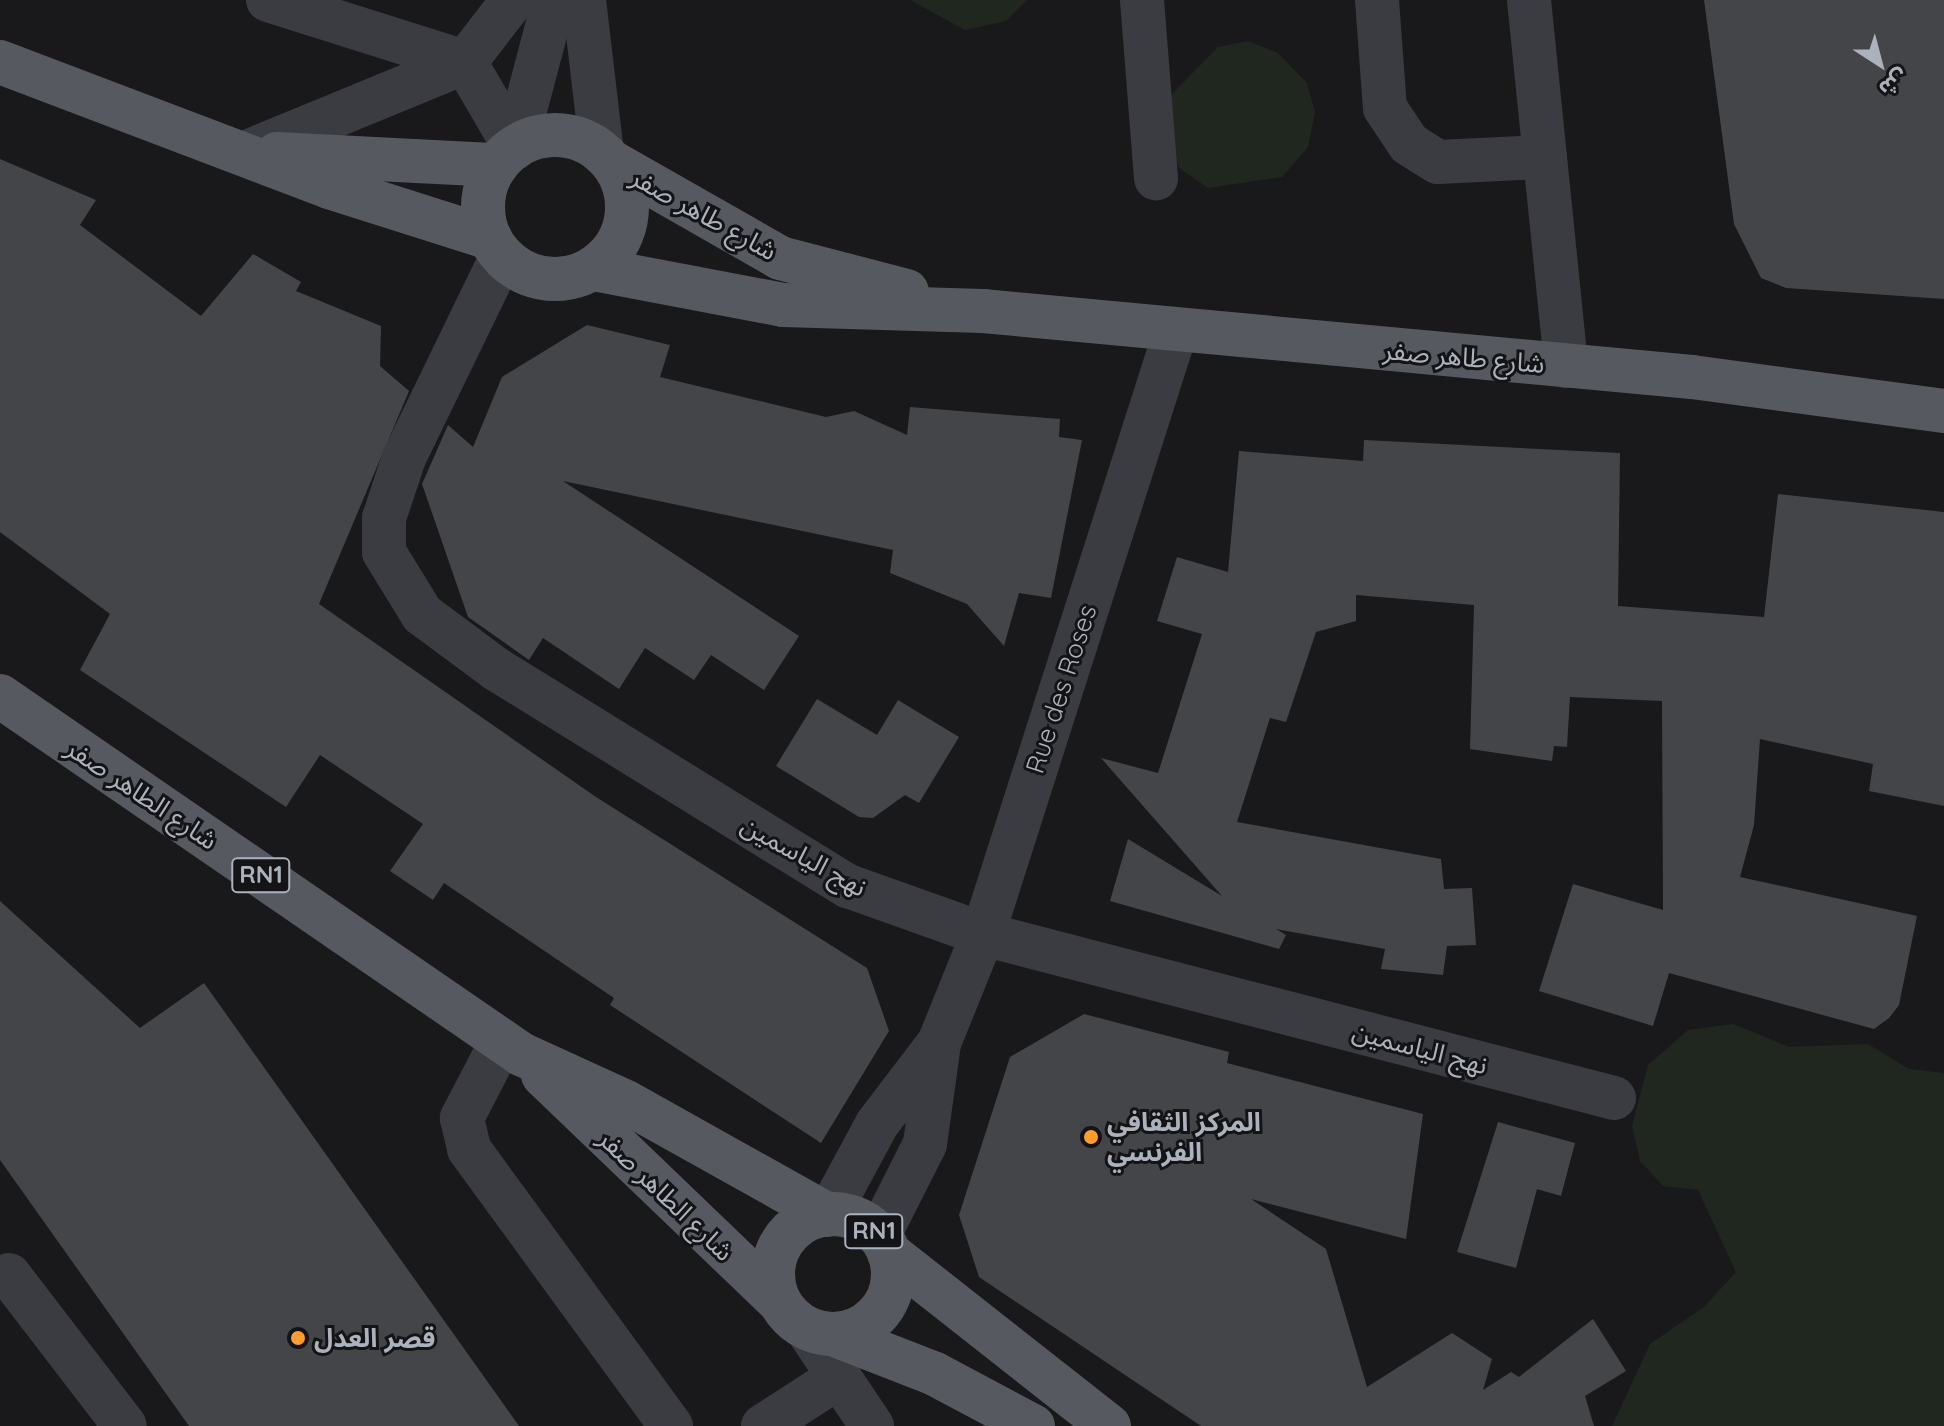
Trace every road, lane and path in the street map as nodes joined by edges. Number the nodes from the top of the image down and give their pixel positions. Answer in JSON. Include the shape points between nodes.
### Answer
{"nodes":[{"id":1,"x":268,"y":0,"type":"edge"},
{"id":2,"x":513,"y":0,"type":"edge"},
{"id":3,"x":554,"y":0,"type":"edge"},
{"id":4,"x":584,"y":0,"type":"edge"},
{"id":5,"x":1142,"y":0,"type":"edge"},
{"id":6,"x":1377,"y":0,"type":"edge"},
{"id":7,"x":1529,"y":0,"type":"edge"},
{"id":8,"x":0,"y":62,"type":"edge"},
{"id":9,"x":465,"y":62,"type":"junction"},
{"id":10,"x":247,"y":152,"type":"junction"},
{"id":11,"x":506,"y":156,"type":"junction"},
{"id":12,"x":607,"y":157,"type":"junction"},
{"id":13,"x":1545,"y":157,"type":"junction"},
{"id":14,"x":1156,"y":178,"type":"dead end"},
{"id":15,"x":496,"y":247,"type":"junction"},
{"id":16,"x":593,"y":269,"type":"junction"},
{"id":17,"x":983,"y":311,"type":"junction"},
{"id":18,"x":1175,"y":333,"type":"junction"},
{"id":19,"x":1566,"y":366,"type":"junction"},
{"id":20,"x":1944,"y":411,"type":"edge"},
{"id":21,"x":0,"y":696,"type":"edge"},
{"id":22,"x":983,"y":934,"type":"junction"},
{"id":23,"x":939,"y":1043,"type":"junction"},
{"id":24,"x":512,"y":1047,"type":"junction"},
{"id":25,"x":1614,"y":1098,"type":"dead end"},
{"id":26,"x":828,"y":1215,"type":"junction"},
{"id":27,"x":884,"y":1244,"type":"junction"},
{"id":28,"x":9,"y":1275,"type":"dead end"},
{"id":29,"x":815,"y":1335,"type":"junction"},
{"id":30,"x":125,"y":1426,"type":"edge"},
{"id":31,"x":671,"y":1426,"type":"edge"},
{"id":32,"x":763,"y":1426,"type":"edge"},
{"id":33,"x":872,"y":1426,"type":"edge"},
{"id":34,"x":1033,"y":1426,"type":"edge"},
{"id":35,"x":1109,"y":1426,"type":"edge"}],
"edges":[{"from":1,"to":9,"type":"street"},
{"from":2,"to":9,"type":"street"},
{"from":3,"to":11,"type":"street"},
{"from":4,"to":12,"type":"street"},
{"from":5,"to":14,"type":"street"},
{"from":6,"to":13,"type":"street","via":[[1385,108],[1409,144],[1438,162]]},
{"from":7,"to":13,"type":"street"},
{"from":8,"to":10,"type":"main road","name":"شارع طاهر صفر"},
{"from":9,"to":10,"type":"street"},
{"from":9,"to":11,"type":"street"},
{"from":10,"to":11,"type":"main road","name":"شارع طاهر صفر"},
{"from":10,"to":15,"type":"main road","name":"شارع طاهر صفر"},
{"from":11,"to":12,"type":"main road","name":"شارع طاهر صفر","via":[[560,135]]},
{"from":11,"to":15,"type":"main road","via":[[483,200]]},
{"from":12,"to":16,"type":"main road","name":"شارع طاهر صفر","via":[[626,196],[624,232]]},
{"from":12,"to":17,"type":"main road","name":"شارع طاهر صفر","via":[[780,258]]},
{"from":13,"to":19,"type":"street"},
{"from":15,"to":16,"type":"main road","name":"شارع طاهر صفر","via":[[544,279]]},
{"from":15,"to":22,"type":"street","name":"نهج الياسمين","via":[[404,458],[384,518],[384,552],[422,614],[496,669],[848,886]]},
{"from":16,"to":17,"type":"main road","name":"شارع طاهر صفر","via":[[783,305]]},
{"from":17,"to":18,"type":"main road","name":"شارع طاهر صفر"},
{"from":18,"to":19,"type":"main road","name":"شارع طاهر صفر"},
{"from":18,"to":22,"type":"street","name":"Rue des Roses"},
{"from":19,"to":20,"type":"main road","name":"شارع طاهر صفر"},
{"from":21,"to":24,"type":"main road","name":"شارع الطاهر صفر","number":"RN1"},
{"from":22,"to":23,"type":"street","name":"Rue des Roses"},
{"from":22,"to":25,"type":"street","name":"نهج الياسمين"},
{"from":23,"to":26,"type":"street","via":[[877,1124]]},
{"from":23,"to":27,"type":"street","via":[[925,1144]]},
{"from":24,"to":26,"type":"main road","name":"شارع الطاهر صفر","number":"RN1","via":[[639,1109]]},
{"from":24,"to":29,"type":"main road","name":"شارع الطاهر صفر","number":"RN1"},
{"from":24,"to":31,"type":"street","via":[[462,1118],[469,1149]]},
{"from":26,"to":27,"type":"main road","number":"RN1","via":[[847,1215]]},
{"from":26,"to":29,"type":"main road","number":"RN1","via":[[809,1219],[780,1245],[773,1283]]},
{"from":27,"to":29,"type":"main road","number":"RN1","via":[[893,1275],[876,1317]]},
{"from":27,"to":35,"type":"main road","number":"RN1"},
{"from":28,"to":30,"type":"street"},
{"from":29,"to":32,"type":"street"},
{"from":29,"to":33,"type":"street"},
{"from":29,"to":34,"type":"main road","name":"شارع الطاهر صفر","number":"RN1","via":[[935,1374]]}]}
